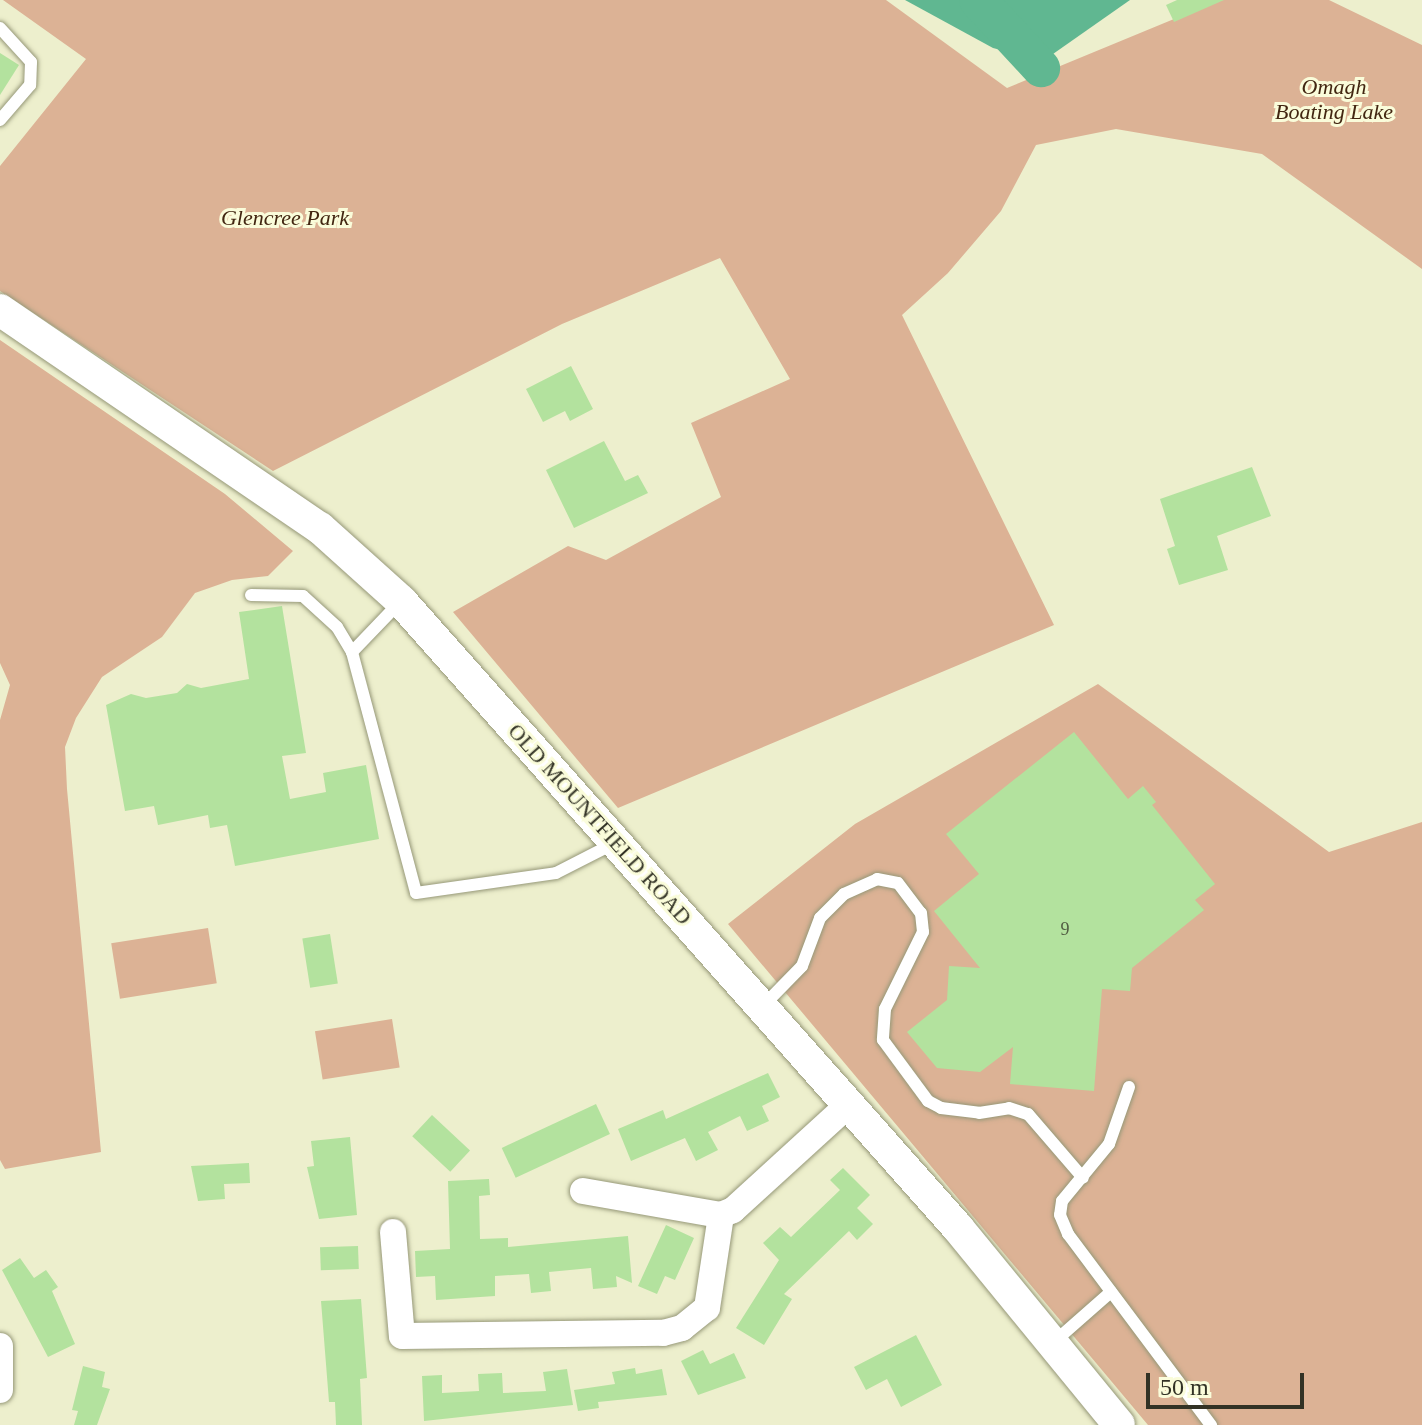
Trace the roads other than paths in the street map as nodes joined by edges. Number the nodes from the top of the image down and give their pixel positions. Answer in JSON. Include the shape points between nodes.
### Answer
{"nodes":[{"id":1,"x":0,"y":28,"type":"edge"},
{"id":2,"x":0,"y":120,"type":"edge"},
{"id":3,"x":0,"y":310,"type":"edge"},
{"id":4,"x":251,"y":595,"type":"dead end"},
{"id":5,"x":401,"y":601,"type":"junction"},
{"id":6,"x":352,"y":652,"type":"junction"},
{"id":7,"x":616,"y":843,"type":"junction"},
{"id":8,"x":762,"y":1007,"type":"junction"},
{"id":9,"x":1129,"y":1087,"type":"dead end"},
{"id":10,"x":848,"y":1105,"type":"junction"},
{"id":11,"x":1083,"y":1178,"type":"junction"},
{"id":12,"x":583,"y":1191,"type":"dead end"},
{"id":13,"x":721,"y":1215,"type":"junction"},
{"id":14,"x":393,"y":1232,"type":"dead end"},
{"id":15,"x":1111,"y":1292,"type":"junction"},
{"id":16,"x":1054,"y":1342,"type":"junction"},
{"id":17,"x":0,"y":1346,"type":"edge"},
{"id":18,"x":0,"y":1390,"type":"edge"},
{"id":19,"x":1119,"y":1425,"type":"edge"},
{"id":20,"x":1211,"y":1425,"type":"edge"}],
"edges":[{"from":1,"to":2,"type":"lane","via":[[31,62],[30,85]]},
{"from":3,"to":5,"type":"street","name":"OLD MOUNTFIELD ROAD","via":[[320,528]]},
{"from":4,"to":6,"type":"lane","via":[[303,596],[337,627]]},
{"from":5,"to":6,"type":"lane"},
{"from":5,"to":7,"type":"street","name":"OLD MOUNTFIELD ROAD"},
{"from":6,"to":7,"type":"lane","via":[[416,893],[556,873]]},
{"from":7,"to":8,"type":"street","name":"OLD MOUNTFIELD ROAD"},
{"from":8,"to":10,"type":"street","name":"OLD MOUNTFIELD ROAD"},
{"from":8,"to":11,"type":"lane","via":[[802,966],[820,918],[844,894],[877,879],[898,883],[921,913],[923,932],[885,1009],[883,1040],[928,1101],[979,1113],[1009,1108],[1028,1114]]},
{"from":9,"to":11,"type":"lane","via":[[1109,1144]]},
{"from":10,"to":13,"type":"street","via":[[733,1210]]},
{"from":10,"to":16,"type":"street","name":"OLD MOUNTFIELD ROAD"},
{"from":11,"to":15,"type":"lane","via":[[1062,1201],[1060,1215]]},
{"from":12,"to":13,"type":"street"},
{"from":13,"to":14,"type":"street","via":[[707,1308],[682,1328],[663,1333],[402,1336]]},
{"from":15,"to":16,"type":"lane"},
{"from":15,"to":20,"type":"lane"},
{"from":16,"to":19,"type":"street","name":"OLD MOUNTFIELD ROAD"},
{"from":17,"to":18,"type":"street"}]}
